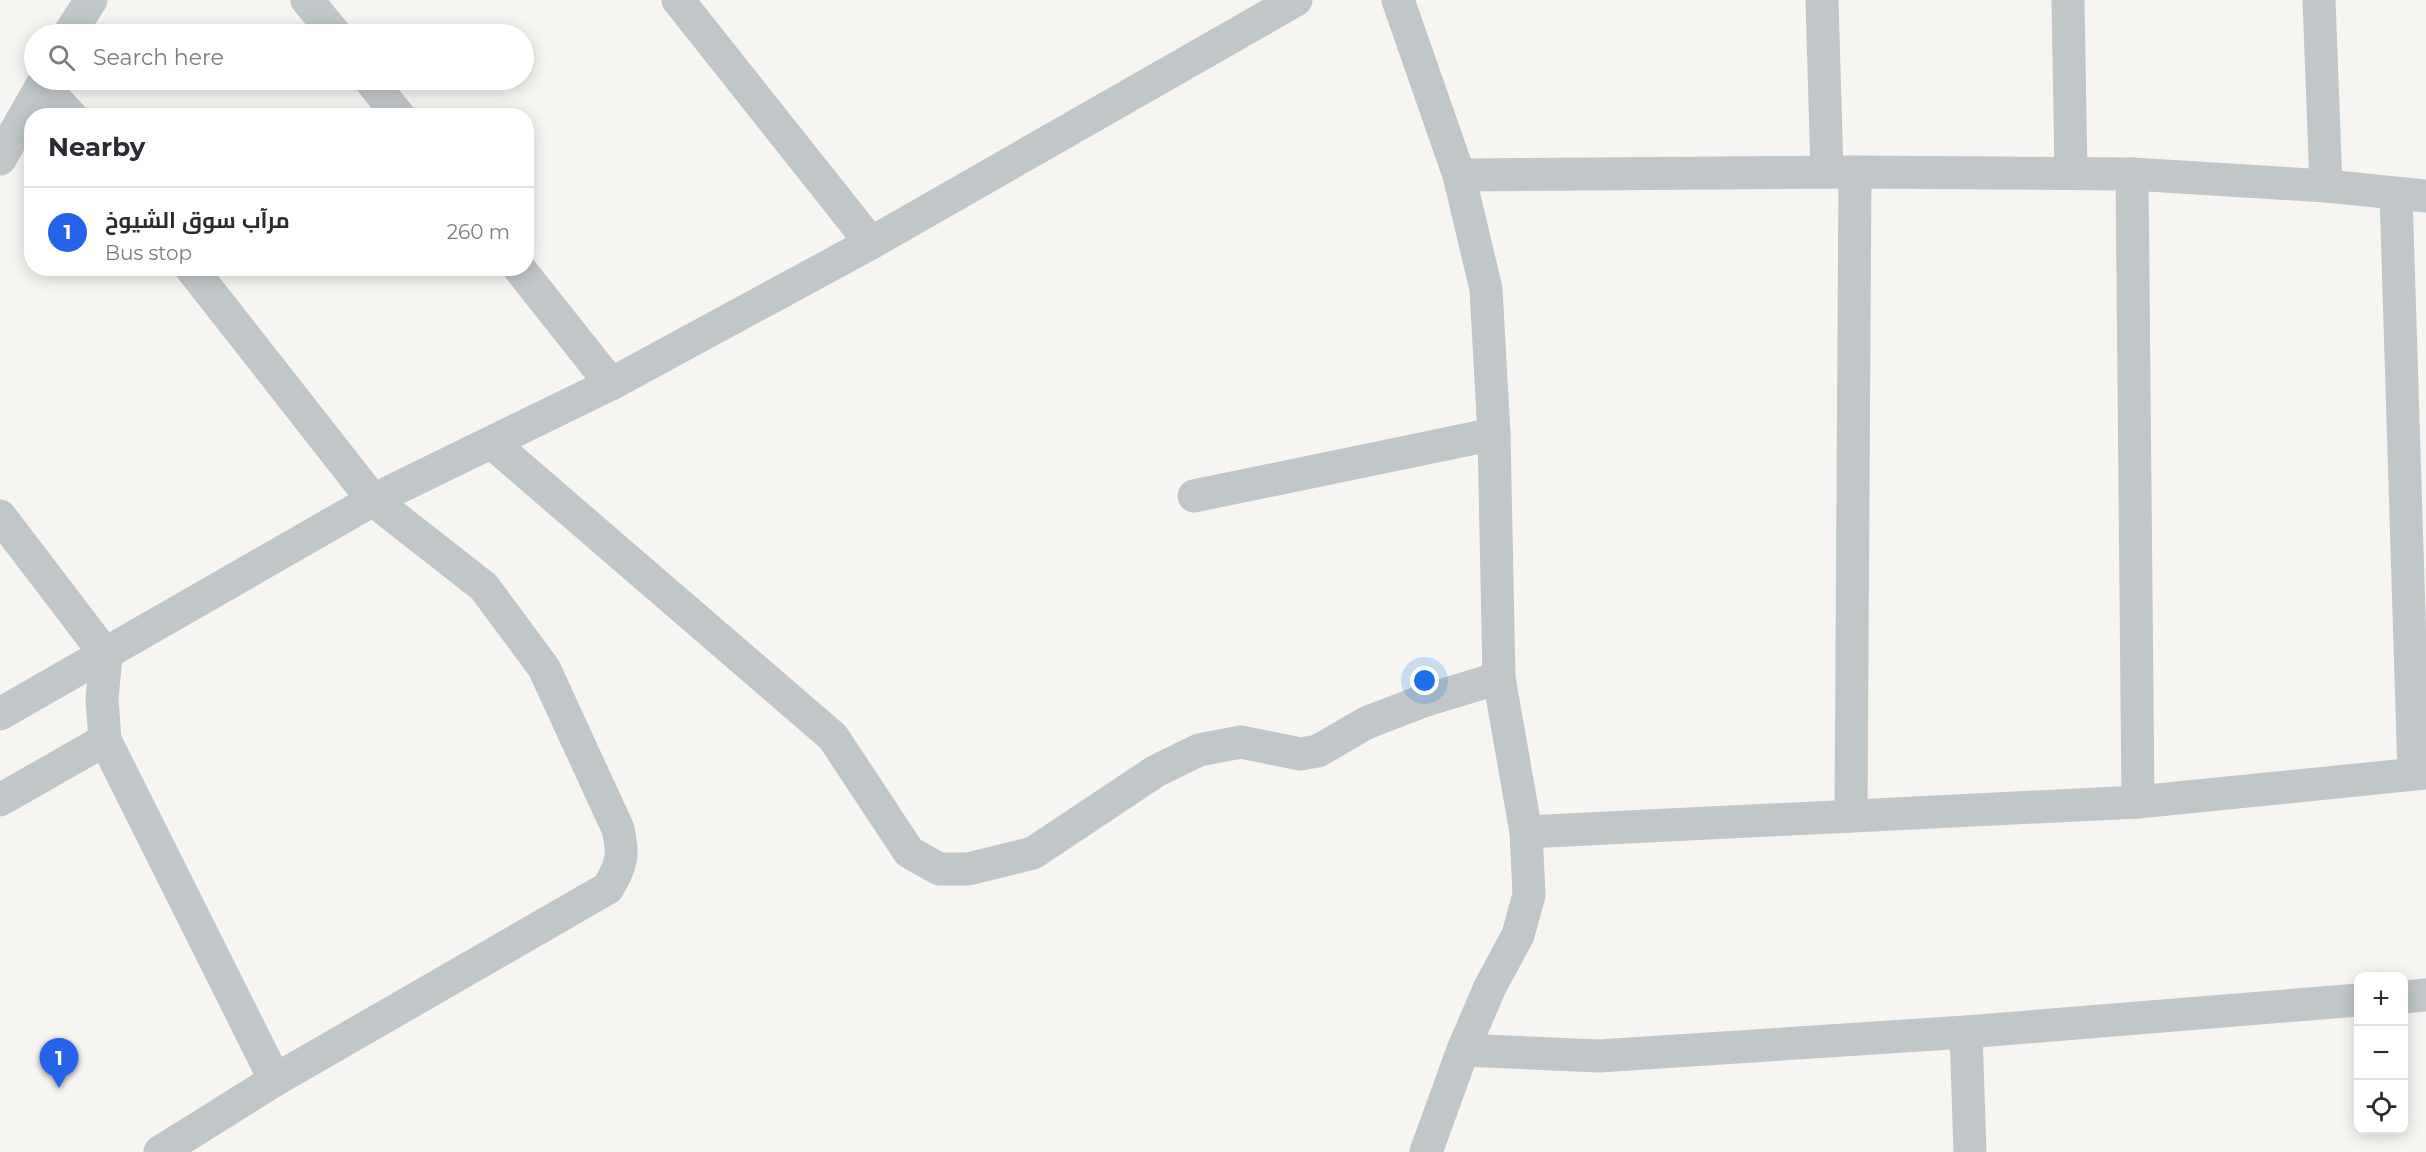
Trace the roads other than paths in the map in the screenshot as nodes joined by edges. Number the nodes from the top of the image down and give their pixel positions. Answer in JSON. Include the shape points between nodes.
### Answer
{"nodes":[{"id":1,"x":91,"y":0,"type":"edge"},
{"id":2,"x":307,"y":0,"type":"edge"},
{"id":3,"x":678,"y":0,"type":"edge"},
{"id":4,"x":1296,"y":0,"type":"edge"},
{"id":5,"x":1398,"y":0,"type":"edge"},
{"id":6,"x":1822,"y":0,"type":"edge"},
{"id":7,"x":2067,"y":0,"type":"edge"},
{"id":8,"x":2319,"y":0,"type":"edge"},
{"id":9,"x":75,"y":24,"type":"edge"},
{"id":10,"x":327,"y":24,"type":"edge"},
{"id":11,"x":39,"y":90,"type":"edge"},
{"id":12,"x":51,"y":90,"type":"edge"},
{"id":13,"x":378,"y":90,"type":"edge"},
{"id":14,"x":29,"y":108,"type":"edge"},
{"id":15,"x":65,"y":108,"type":"edge"},
{"id":16,"x":393,"y":108,"type":"edge"},
{"id":17,"x":24,"y":117,"type":"edge"},
{"id":18,"x":0,"y":159,"type":"edge"},
{"id":19,"x":1841,"y":172,"type":"junction"},
{"id":20,"x":2071,"y":173,"type":"junction"},
{"id":21,"x":2132,"y":174,"type":"junction"},
{"id":22,"x":1459,"y":175,"type":"junction"},
{"id":23,"x":2326,"y":186,"type":"junction"},
{"id":24,"x":2411,"y":195,"type":"edge"},
{"id":25,"x":871,"y":243,"type":"junction"},
{"id":26,"x":197,"y":276,"type":"edge"},
{"id":27,"x":525,"y":276,"type":"edge"},
{"id":28,"x":611,"y":384,"type":"junction"},
{"id":29,"x":1494,"y":434,"type":"junction"},
{"id":30,"x":492,"y":443,"type":"junction"},
{"id":31,"x":1194,"y":496,"type":"dead end"},
{"id":32,"x":373,"y":500,"type":"junction"},
{"id":33,"x":0,"y":516,"type":"edge"},
{"id":34,"x":106,"y":655,"type":"junction"},
{"id":35,"x":1499,"y":678,"type":"junction"},
{"id":36,"x":0,"y":714,"type":"edge"},
{"id":37,"x":105,"y":740,"type":"junction"},
{"id":38,"x":2420,"y":774,"type":"edge"},
{"id":39,"x":0,"y":800,"type":"edge"},
{"id":40,"x":2138,"y":802,"type":"junction"},
{"id":41,"x":1851,"y":816,"type":"junction"},
{"id":42,"x":1526,"y":832,"type":"junction"},
{"id":43,"x":2426,"y":995,"type":"edge"},
{"id":44,"x":2408,"y":997,"type":"edge"},
{"id":45,"x":2354,"y":1000,"type":"edge"},
{"id":46,"x":1966,"y":1032,"type":"junction"},
{"id":47,"x":1463,"y":1050,"type":"junction"},
{"id":48,"x":275,"y":1080,"type":"junction"},
{"id":49,"x":160,"y":1152,"type":"edge"},
{"id":50,"x":1426,"y":1152,"type":"edge"},
{"id":51,"x":1970,"y":1152,"type":"edge"}],
"edges":[{"from":1,"to":9,"type":"street"},
{"from":2,"to":10,"type":"street"},
{"from":3,"to":25,"type":"street"},
{"from":4,"to":25,"type":"street"},
{"from":5,"to":22,"type":"street"},
{"from":6,"to":19,"type":"street"},
{"from":7,"to":20,"type":"street"},
{"from":8,"to":23,"type":"street"},
{"from":11,"to":14,"type":"street"},
{"from":12,"to":15,"type":"street"},
{"from":13,"to":16,"type":"street"},
{"from":17,"to":18,"type":"street"},
{"from":19,"to":20,"type":"street"},
{"from":19,"to":22,"type":"street"},
{"from":19,"to":41,"type":"street"},
{"from":20,"to":21,"type":"street"},
{"from":21,"to":23,"type":"street"},
{"from":21,"to":40,"type":"street"},
{"from":22,"to":29,"type":"street","via":[[1486,289]]},
{"from":23,"to":24,"type":"street"},
{"from":24,"to":38,"type":"street"},
{"from":25,"to":28,"type":"street"},
{"from":26,"to":32,"type":"street"},
{"from":27,"to":28,"type":"street"},
{"from":28,"to":30,"type":"street"},
{"from":29,"to":31,"type":"street"},
{"from":29,"to":35,"type":"street"},
{"from":30,"to":32,"type":"street"},
{"from":30,"to":35,"type":"street","via":[[833,737],[909,852],[939,869],[968,869],[1033,853],[1156,771],[1199,750],[1240,742],[1300,754],[1318,751],[1366,723]]},
{"from":32,"to":34,"type":"street"},
{"from":32,"to":48,"type":"street","via":[[484,587],[544,668],[618,829],[623,852],[608,888]]},
{"from":33,"to":34,"type":"street"},
{"from":34,"to":36,"type":"street"},
{"from":34,"to":37,"type":"street","via":[[102,699]]},
{"from":35,"to":42,"type":"street"},
{"from":37,"to":39,"type":"street"},
{"from":37,"to":48,"type":"street"},
{"from":38,"to":40,"type":"street"},
{"from":40,"to":41,"type":"street"},
{"from":41,"to":42,"type":"street"},
{"from":42,"to":47,"type":"street","via":[[1529,895],[1518,935]]},
{"from":43,"to":44,"type":"street"},
{"from":45,"to":46,"type":"street"},
{"from":46,"to":47,"type":"street","via":[[1599,1056]]},
{"from":46,"to":51,"type":"street"},
{"from":47,"to":50,"type":"street"},
{"from":48,"to":49,"type":"street"}]}
